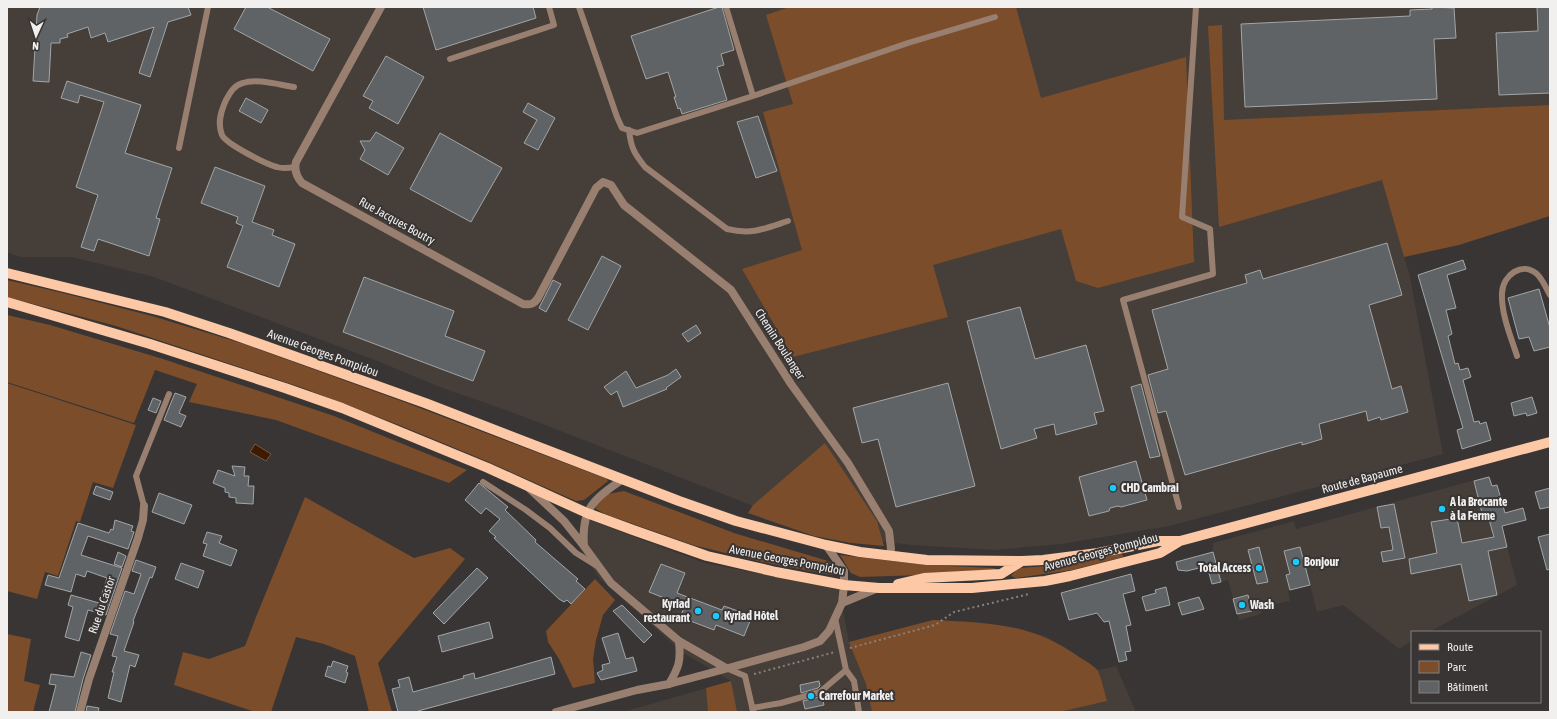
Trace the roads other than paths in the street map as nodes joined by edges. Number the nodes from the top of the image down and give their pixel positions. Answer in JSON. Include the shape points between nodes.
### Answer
{"nodes":[{"id":1,"x":208,"y":7,"type":"edge"},
{"id":2,"x":381,"y":7,"type":"edge"},
{"id":3,"x":549,"y":7,"type":"edge"},
{"id":4,"x":579,"y":7,"type":"edge"},
{"id":5,"x":726,"y":7,"type":"edge"},
{"id":6,"x":1196,"y":7,"type":"edge"},
{"id":7,"x":994,"y":17,"type":"dead end"},
{"id":8,"x":450,"y":59,"type":"dead end"},
{"id":9,"x":294,"y":87,"type":"dead end"},
{"id":10,"x":753,"y":96,"type":"junction"},
{"id":11,"x":629,"y":130,"type":"junction"},
{"id":12,"x":179,"y":148,"type":"dead end"},
{"id":13,"x":295,"y":166,"type":"junction"},
{"id":14,"x":603,"y":182,"type":"joint"},
{"id":15,"x":788,"y":221,"type":"dead end"},
{"id":16,"x":7,"y":273,"type":"edge"},
{"id":17,"x":1550,"y":295,"type":"edge"},
{"id":18,"x":7,"y":302,"type":"edge"},
{"id":19,"x":1517,"y":356,"type":"dead end"},
{"id":20,"x":169,"y":394,"type":"dead end"},
{"id":21,"x":1550,"y":442,"type":"edge"},
{"id":22,"x":623,"y":479,"type":"junction"},
{"id":23,"x":483,"y":482,"type":"dead end"},
{"id":24,"x":528,"y":487,"type":"junction"},
{"id":25,"x":144,"y":506,"type":"joint"},
{"id":26,"x":1179,"y":507,"type":"dead end"},
{"id":27,"x":587,"y":513,"type":"junction"},
{"id":28,"x":1180,"y":541,"type":"junction"},
{"id":29,"x":826,"y":545,"type":"junction"},
{"id":30,"x":584,"y":546,"type":"junction"},
{"id":31,"x":890,"y":556,"type":"junction"},
{"id":32,"x":1022,"y":561,"type":"junction"},
{"id":33,"x":598,"y":566,"type":"junction"},
{"id":34,"x":844,"y":585,"type":"junction"},
{"id":35,"x":879,"y":588,"type":"junction"},
{"id":36,"x":842,"y":603,"type":"junction"},
{"id":37,"x":835,"y":618,"type":"junction"},
{"id":38,"x":679,"y":641,"type":"junction"},
{"id":39,"x":726,"y":668,"type":"junction"},
{"id":40,"x":846,"y":670,"type":"junction"},
{"id":41,"x":669,"y":684,"type":"junction"},
{"id":42,"x":752,"y":710,"type":"edge"},
{"id":43,"x":80,"y":712,"type":"edge"},
{"id":44,"x":556,"y":712,"type":"edge"},
{"id":45,"x":859,"y":712,"type":"edge"}],
"edges":[{"from":1,"to":12,"type":"lane"},
{"from":2,"to":13,"type":"street"},
{"from":3,"to":8,"type":"lane","via":[[554,25]]},
{"from":4,"to":11,"type":"lane","via":[[617,117],[622,128]]},
{"from":5,"to":10,"type":"lane"},
{"from":6,"to":26,"type":"lane","via":[[1182,217],[1210,229],[1213,274],[1123,300]]},
{"from":7,"to":10,"type":"lane","via":[[908,43]]},
{"from":9,"to":13,"type":"lane","via":[[254,81],[242,83],[228,96],[220,122],[222,136],[230,145],[276,167]]},
{"from":10,"to":11,"type":"lane","via":[[637,133]]},
{"from":11,"to":15,"type":"lane","via":[[631,145],[645,167],[727,229],[755,232]]},
{"from":13,"to":14,"type":"street","name":"Rue Jacques Boutry","via":[[297,178],[302,183],[528,305],[536,302],[593,192]]},
{"from":14,"to":31,"type":"street","name":"Chemin Boulanger","via":[[611,185],[624,206],[731,290],[791,384],[848,462],[881,517],[889,531]]},
{"from":16,"to":22,"type":"main road","name":"Avenue Georges Pompidou","via":[[165,312],[229,333],[424,403]]},
{"from":17,"to":19,"type":"lane","via":[[1542,279],[1528,269],[1513,272],[1503,285],[1506,318]]},
{"from":18,"to":24,"type":"main road","name":"Avenue Georges Pompidou","via":[[150,344],[285,388],[414,437]]},
{"from":20,"to":25,"type":"lane","via":[[136,476]]},
{"from":21,"to":28,"type":"main road","name":"Route de Bapaume"},
{"from":22,"to":27,"type":"street","via":[[595,500]]},
{"from":22,"to":29,"type":"main road","name":"Avenue Georges Pompidou","via":[[736,521]]},
{"from":23,"to":33,"type":"lane","via":[[526,510],[550,528],[576,553]]},
{"from":24,"to":27,"type":"main road","name":"Avenue Georges Pompidou"},
{"from":24,"to":30,"type":"street","via":[[564,521]]},
{"from":25,"to":43,"type":"street","name":"Rue du Castor","via":[[138,538]]},
{"from":27,"to":30,"type":"street","via":[[583,533]]},
{"from":27,"to":34,"type":"main road","name":"Avenue Georges Pompidou","via":[[708,556]]},
{"from":28,"to":32,"type":"main road","name":"Avenue Georges Pompidou","via":[[1158,541],[1098,553]]},
{"from":28,"to":35,"type":"main road","name":"Avenue Georges Pompidou","via":[[1160,553],[1045,581],[972,588]]},
{"from":29,"to":31,"type":"main road","name":"Avenue Georges Pompidou"},
{"from":29,"to":34,"type":"street","via":[[844,571]]},
{"from":30,"to":33,"type":"street"},
{"from":31,"to":32,"type":"main road","name":"Avenue Georges Pompidou","via":[[926,560]]},
{"from":32,"to":35,"type":"main road","via":[[1001,574],[924,578]]},
{"from":33,"to":38,"type":"street","via":[[611,583]]},
{"from":34,"to":35,"type":"main road","name":"Avenue Georges Pompidou"},
{"from":34,"to":36,"type":"street"},
{"from":35,"to":36,"type":"street"},
{"from":36,"to":37,"type":"street"},
{"from":37,"to":39,"type":"street","via":[[824,637],[815,643]]},
{"from":37,"to":40,"type":"lane"},
{"from":38,"to":39,"type":"street"},
{"from":38,"to":41,"type":"street","via":[[680,661]]},
{"from":39,"to":41,"type":"street"},
{"from":39,"to":42,"type":"lane","via":[[745,676]]},
{"from":40,"to":42,"type":"lane","via":[[820,692]]},
{"from":40,"to":45,"type":"lane","via":[[854,681]]},
{"from":41,"to":44,"type":"street"}]}
